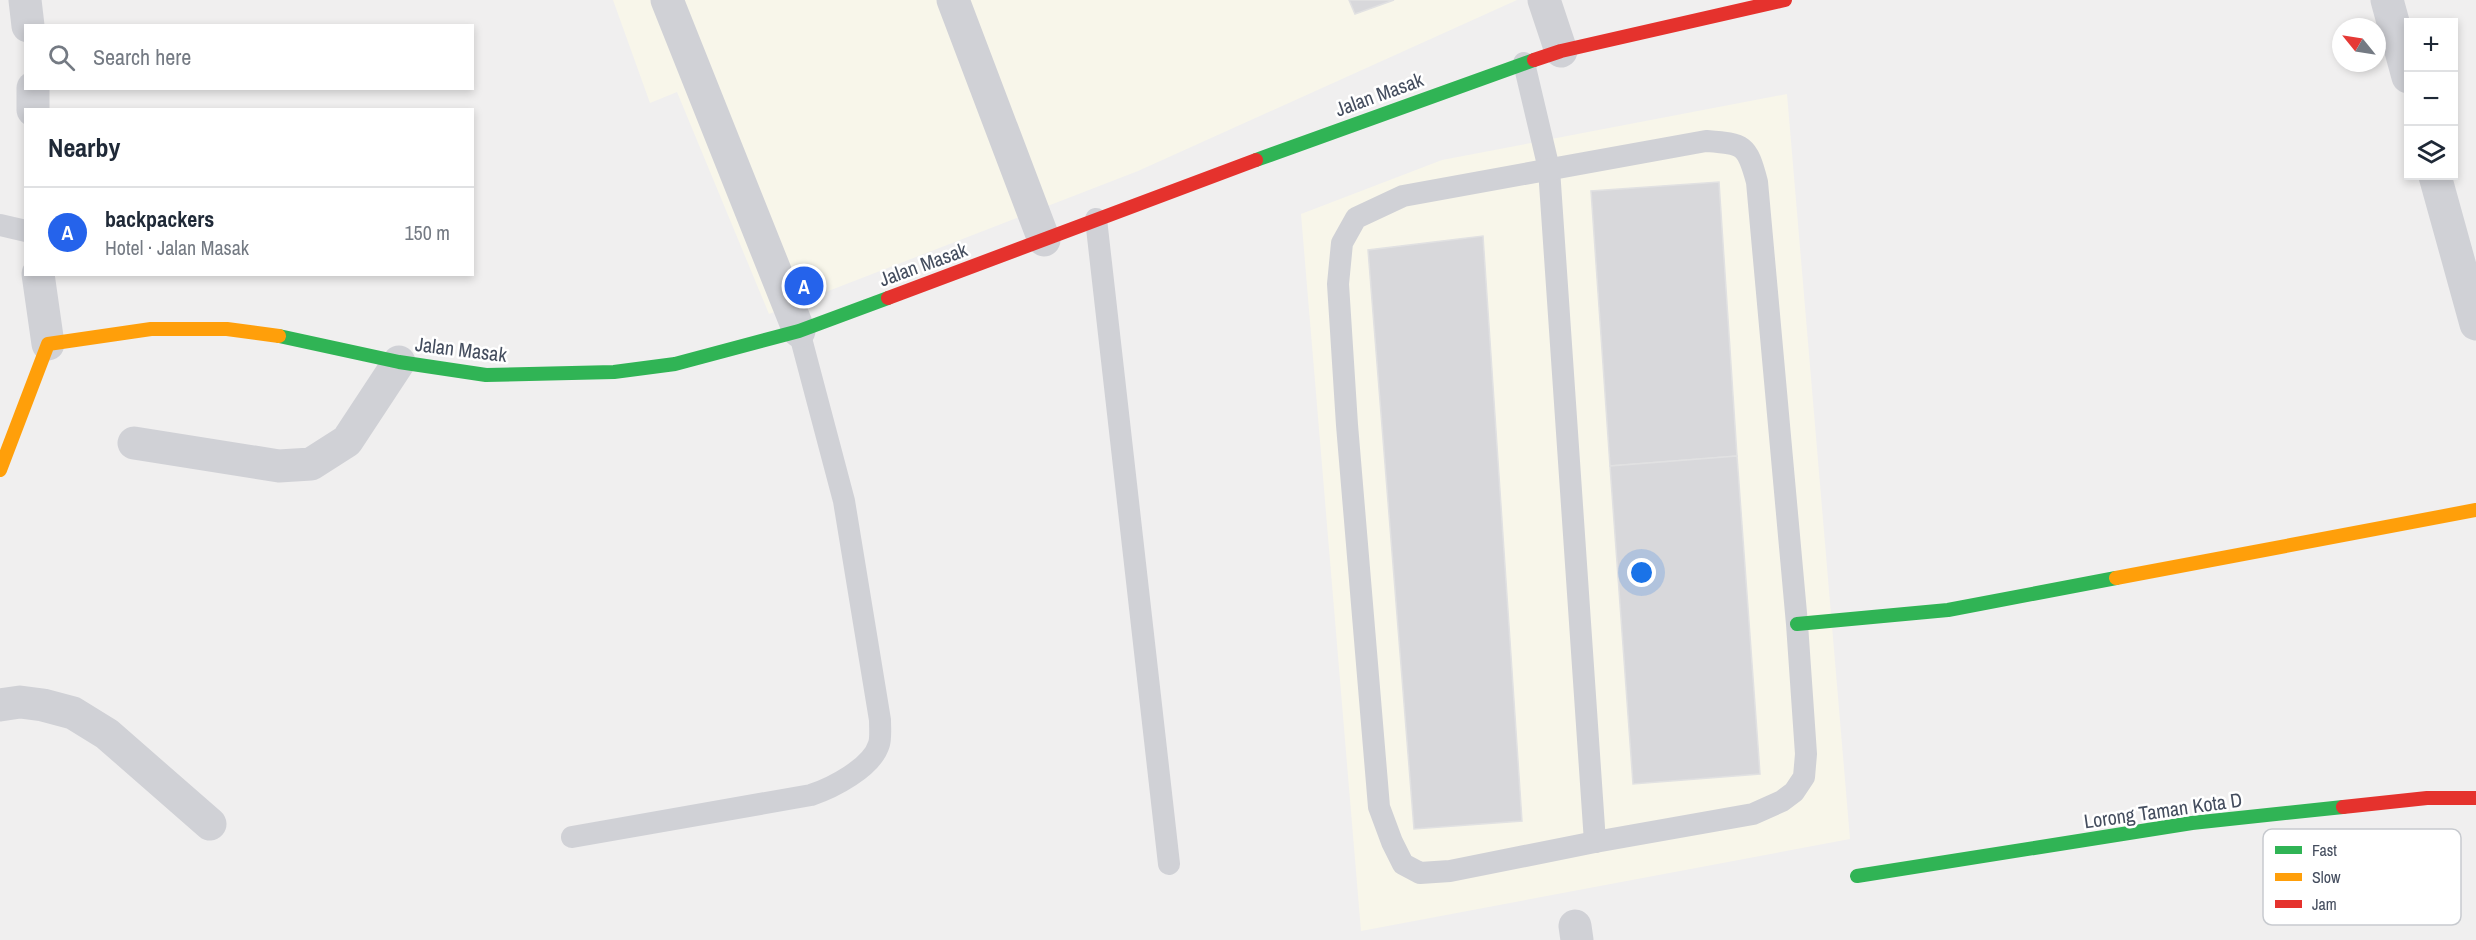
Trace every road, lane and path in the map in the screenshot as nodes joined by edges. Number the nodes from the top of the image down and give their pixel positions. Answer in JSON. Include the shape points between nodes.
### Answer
{"nodes":[{"id":1,"x":25,"y":0,"type":"edge"},
{"id":2,"x":667,"y":0,"type":"edge"},
{"id":3,"x":953,"y":0,"type":"edge"},
{"id":4,"x":1544,"y":0,"type":"edge"},
{"id":5,"x":1785,"y":0,"type":"edge"},
{"id":6,"x":2387,"y":0,"type":"edge"},
{"id":7,"x":28,"y":24,"type":"edge"},
{"id":8,"x":1561,"y":51,"type":"junction"},
{"id":9,"x":1524,"y":63,"type":"junction"},
{"id":10,"x":2408,"y":72,"type":"edge"},
{"id":11,"x":33,"y":90,"type":"edge"},
{"id":12,"x":33,"y":108,"type":"edge"},
{"id":13,"x":1549,"y":169,"type":"junction"},
{"id":14,"x":2436,"y":180,"type":"edge"},
{"id":15,"x":1096,"y":219,"type":"junction"},
{"id":16,"x":0,"y":225,"type":"edge"},
{"id":17,"x":24,"y":231,"type":"edge"},
{"id":18,"x":1044,"y":240,"type":"junction"},
{"id":19,"x":38,"y":276,"type":"edge"},
{"id":20,"x":2476,"y":324,"type":"edge"},
{"id":21,"x":799,"y":331,"type":"junction"},
{"id":22,"x":48,"y":344,"type":"junction"},
{"id":23,"x":399,"y":362,"type":"junction"},
{"id":24,"x":134,"y":444,"type":"dead end"},
{"id":25,"x":0,"y":470,"type":"edge"},
{"id":26,"x":2476,"y":510,"type":"edge"},
{"id":27,"x":1797,"y":624,"type":"junction"},
{"id":28,"x":0,"y":705,"type":"edge"},
{"id":29,"x":2476,"y":798,"type":"edge"},
{"id":30,"x":210,"y":824,"type":"dead end"},
{"id":31,"x":572,"y":837,"type":"dead end"},
{"id":32,"x":1595,"y":842,"type":"junction"},
{"id":33,"x":1169,"y":864,"type":"dead end"},
{"id":34,"x":1857,"y":876,"type":"dead end"}],
"edges":[{"from":1,"to":7,"type":"street"},
{"from":2,"to":21,"type":"street"},
{"from":3,"to":18,"type":"street"},
{"from":4,"to":8,"type":"street"},
{"from":5,"to":8,"type":"street","name":"Jalan Masak"},
{"from":6,"to":10,"type":"street"},
{"from":8,"to":9,"type":"street","name":"Jalan Masak"},
{"from":9,"to":13,"type":"lane"},
{"from":9,"to":15,"type":"street","name":"Jalan Masak"},
{"from":11,"to":12,"type":"street"},
{"from":13,"to":27,"type":"lane","via":[[1706,141],[1737,143],[1750,156],[1758,194]]},
{"from":13,"to":32,"type":"lane"},
{"from":13,"to":32,"type":"lane","via":[[1403,196],[1356,218],[1342,243],[1338,284],[1347,425],[1379,807],[1403,864],[1419,873],[1450,871]]},
{"from":14,"to":20,"type":"street"},
{"from":15,"to":18,"type":"street","name":"Jalan Masak"},
{"from":15,"to":33,"type":"lane"},
{"from":16,"to":17,"type":"lane"},
{"from":18,"to":21,"type":"street","name":"Jalan Masak"},
{"from":19,"to":22,"type":"street"},
{"from":21,"to":23,"type":"street","name":"Jalan Masak","via":[[675,363],[614,372],[486,375]]},
{"from":21,"to":31,"type":"lane","via":[[844,501],[880,720],[879,745],[867,762],[850,775],[811,795]]},
{"from":22,"to":23,"type":"street","name":"Jalan Masak","via":[[152,329],[227,329]]},
{"from":22,"to":25,"type":"street"},
{"from":23,"to":24,"type":"street","via":[[347,441],[311,464],[279,466]]},
{"from":26,"to":27,"type":"street","via":[[1948,610]]},
{"from":27,"to":32,"type":"lane","via":[[1806,754],[1804,777],[1794,792],[1753,814]]},
{"from":28,"to":30,"type":"street","via":[[31,703],[73,713],[107,734]]},
{"from":29,"to":34,"type":"street","name":"Lorong Taman Kota D","via":[[2427,798],[2192,824]]}]}
